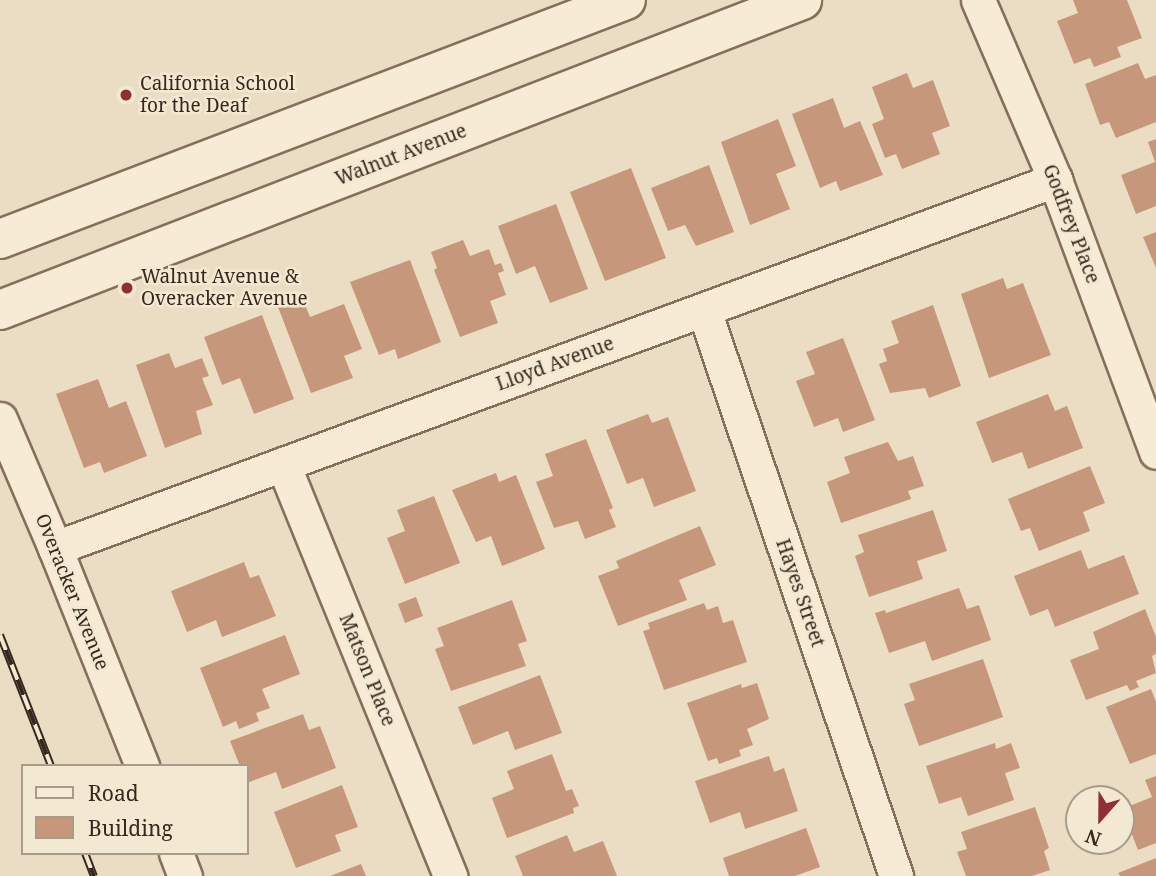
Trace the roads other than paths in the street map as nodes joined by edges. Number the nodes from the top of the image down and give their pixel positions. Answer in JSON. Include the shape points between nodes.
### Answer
{"nodes":[{"id":1,"x":626,"y":0,"type":"edge"},
{"id":2,"x":802,"y":0,"type":"edge"},
{"id":3,"x":978,"y":0,"type":"edge"},
{"id":4,"x":1055,"y":180,"type":"junction"},
{"id":5,"x":0,"y":239,"type":"edge"},
{"id":6,"x":0,"y":310,"type":"edge"},
{"id":7,"x":704,"y":310,"type":"junction"},
{"id":8,"x":0,"y":419,"type":"edge"},
{"id":9,"x":1156,"y":452,"type":"edge"},
{"id":10,"x":284,"y":464,"type":"junction"},
{"id":11,"x":55,"y":548,"type":"junction"},
{"id":12,"x":141,"y":764,"type":"edge"},
{"id":13,"x":177,"y":855,"type":"edge"},
{"id":14,"x":185,"y":876,"type":"edge"},
{"id":15,"x":450,"y":876,"type":"edge"},
{"id":16,"x":897,"y":876,"type":"edge"}],
"edges":[{"from":1,"to":5,"type":"main road"},
{"from":2,"to":6,"type":"main road","name":"Walnut Avenue"},
{"from":3,"to":4,"type":"street","name":"Godfrey Place"},
{"from":4,"to":7,"type":"street","name":"Lloyd Avenue"},
{"from":4,"to":9,"type":"street","name":"Godfrey Place"},
{"from":7,"to":10,"type":"street","name":"Lloyd Avenue"},
{"from":7,"to":16,"type":"street","name":"Hayes Street"},
{"from":8,"to":11,"type":"street","name":"Overacker Avenue"},
{"from":10,"to":11,"type":"street","name":"Lloyd Avenue"},
{"from":10,"to":15,"type":"street","name":"Matson Place"},
{"from":11,"to":12,"type":"street","name":"Overacker Avenue"},
{"from":13,"to":14,"type":"street"}]}
